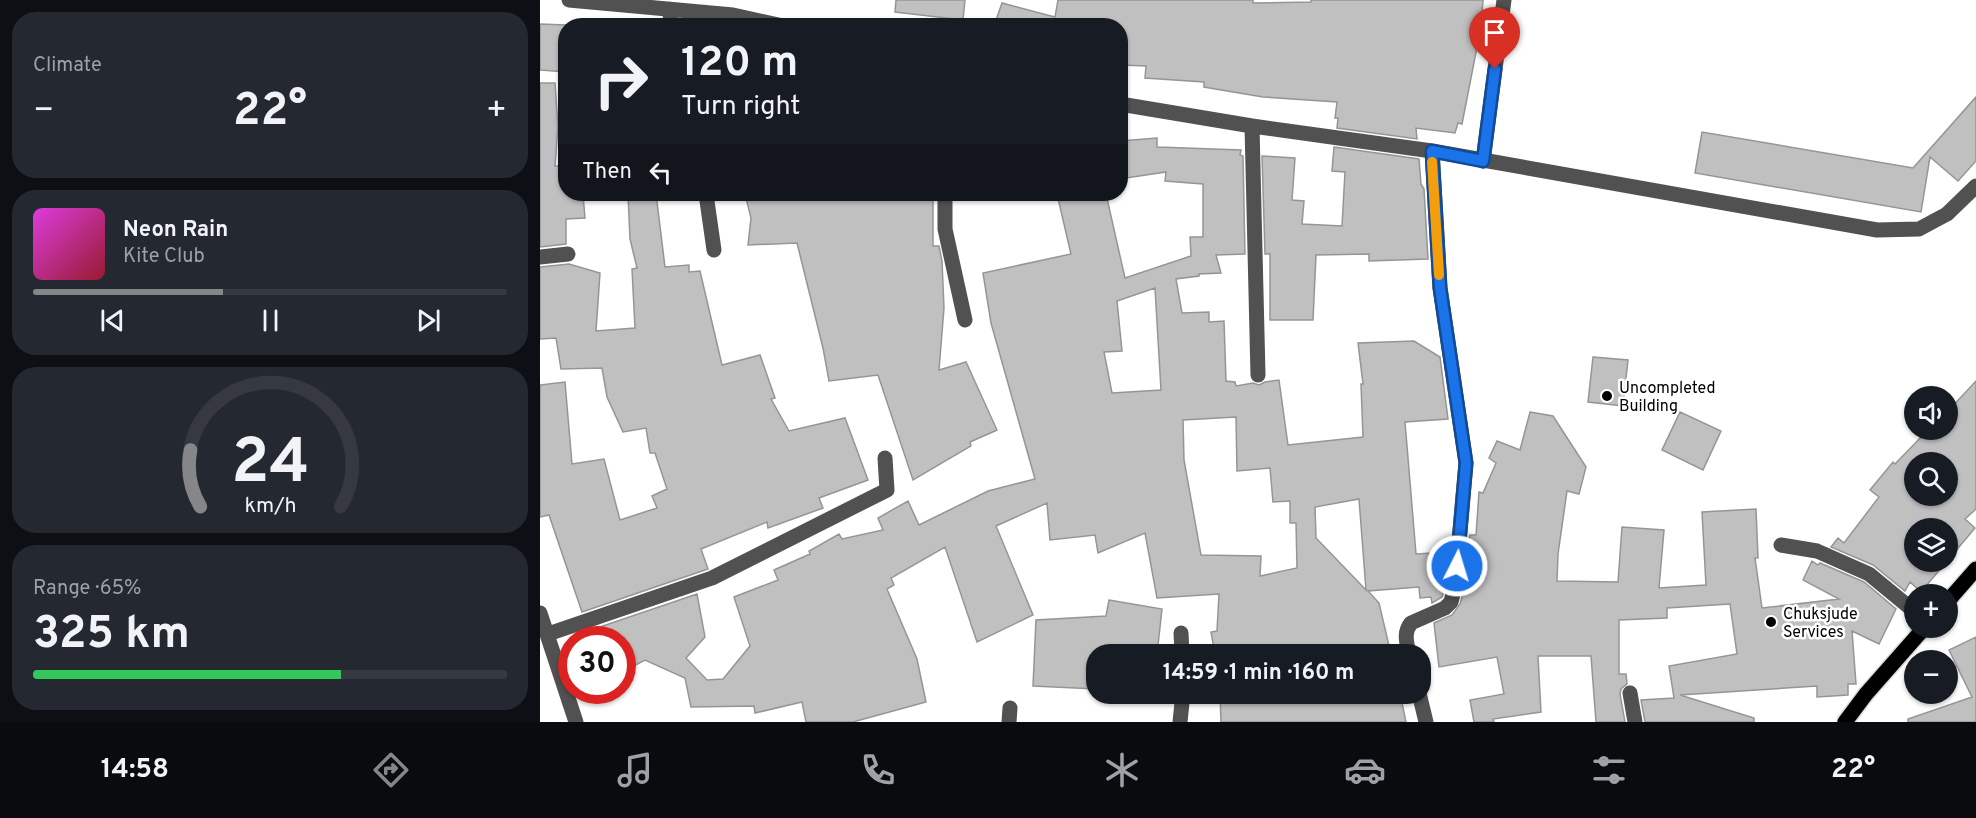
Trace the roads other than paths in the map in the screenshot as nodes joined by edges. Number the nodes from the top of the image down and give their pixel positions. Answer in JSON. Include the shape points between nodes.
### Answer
{"nodes":[{"id":1,"x":569,"y":0,"type":"edge"},
{"id":2,"x":1504,"y":0,"type":"edge"},
{"id":3,"x":733,"y":7,"type":"edge"},
{"id":4,"x":669,"y":9,"type":"junction"},
{"id":5,"x":671,"y":18,"type":"edge"},
{"id":6,"x":762,"y":18,"type":"edge"},
{"id":7,"x":1128,"y":105,"type":"edge"},
{"id":8,"x":1252,"y":126,"type":"junction"},
{"id":9,"x":1432,"y":151,"type":"junction"},
{"id":10,"x":1483,"y":161,"type":"junction"},
{"id":11,"x":1976,"y":186,"type":"edge"},
{"id":12,"x":707,"y":201,"type":"edge"},
{"id":13,"x":945,"y":201,"type":"edge"},
{"id":14,"x":714,"y":250,"type":"dead end"},
{"id":15,"x":568,"y":254,"type":"dead end"},
{"id":16,"x":540,"y":257,"type":"edge"},
{"id":17,"x":965,"y":320,"type":"dead end"},
{"id":18,"x":1258,"y":375,"type":"dead end"},
{"id":19,"x":885,"y":458,"type":"dead end"},
{"id":20,"x":1781,"y":545,"type":"dead end"},
{"id":21,"x":1976,"y":569,"type":"edge"},
{"id":22,"x":1958,"y":589,"type":"edge"},
{"id":23,"x":1904,"y":603,"type":"edge"},
{"id":24,"x":540,"y":613,"type":"edge"},
{"id":25,"x":1181,"y":633,"type":"dead end"},
{"id":26,"x":548,"y":634,"type":"junction"},
{"id":27,"x":1915,"y":638,"type":"edge"},
{"id":28,"x":1182,"y":644,"type":"edge"},
{"id":29,"x":1407,"y":644,"type":"edge"},
{"id":30,"x":1630,"y":693,"type":"dead end"},
{"id":31,"x":1182,"y":704,"type":"edge"},
{"id":32,"x":1422,"y":704,"type":"edge"},
{"id":33,"x":576,"y":722,"type":"edge"},
{"id":34,"x":1180,"y":722,"type":"edge"},
{"id":35,"x":1426,"y":722,"type":"edge"},
{"id":36,"x":1635,"y":722,"type":"edge"},
{"id":37,"x":1845,"y":722,"type":"edge"}],
"edges":[{"from":1,"to":4,"type":"street"},
{"from":2,"to":10,"type":"street"},
{"from":3,"to":4,"type":"street"},
{"from":3,"to":6,"type":"street"},
{"from":4,"to":5,"type":"street"},
{"from":7,"to":8,"type":"street"},
{"from":8,"to":9,"type":"street"},
{"from":8,"to":18,"type":"street"},
{"from":9,"to":10,"type":"street"},
{"from":9,"to":29,"type":"street","via":[[1440,288],[1466,463],[1451,602],[1411,623],[1405,635]]},
{"from":10,"to":11,"type":"street","via":[[1878,230],[1918,229],[1947,214]]},
{"from":12,"to":14,"type":"street"},
{"from":13,"to":17,"type":"street","via":[[945,230]]},
{"from":15,"to":16,"type":"street"},
{"from":19,"to":26,"type":"street","via":[[888,490],[712,578]]},
{"from":20,"to":23,"type":"street","via":[[1817,552],[1869,574]]},
{"from":21,"to":22,"type":"main road"},
{"from":24,"to":26,"type":"street"},
{"from":25,"to":28,"type":"street"},
{"from":26,"to":33,"type":"street"},
{"from":27,"to":37,"type":"main road"},
{"from":30,"to":36,"type":"street"},
{"from":31,"to":34,"type":"street"},
{"from":32,"to":35,"type":"street"}]}
